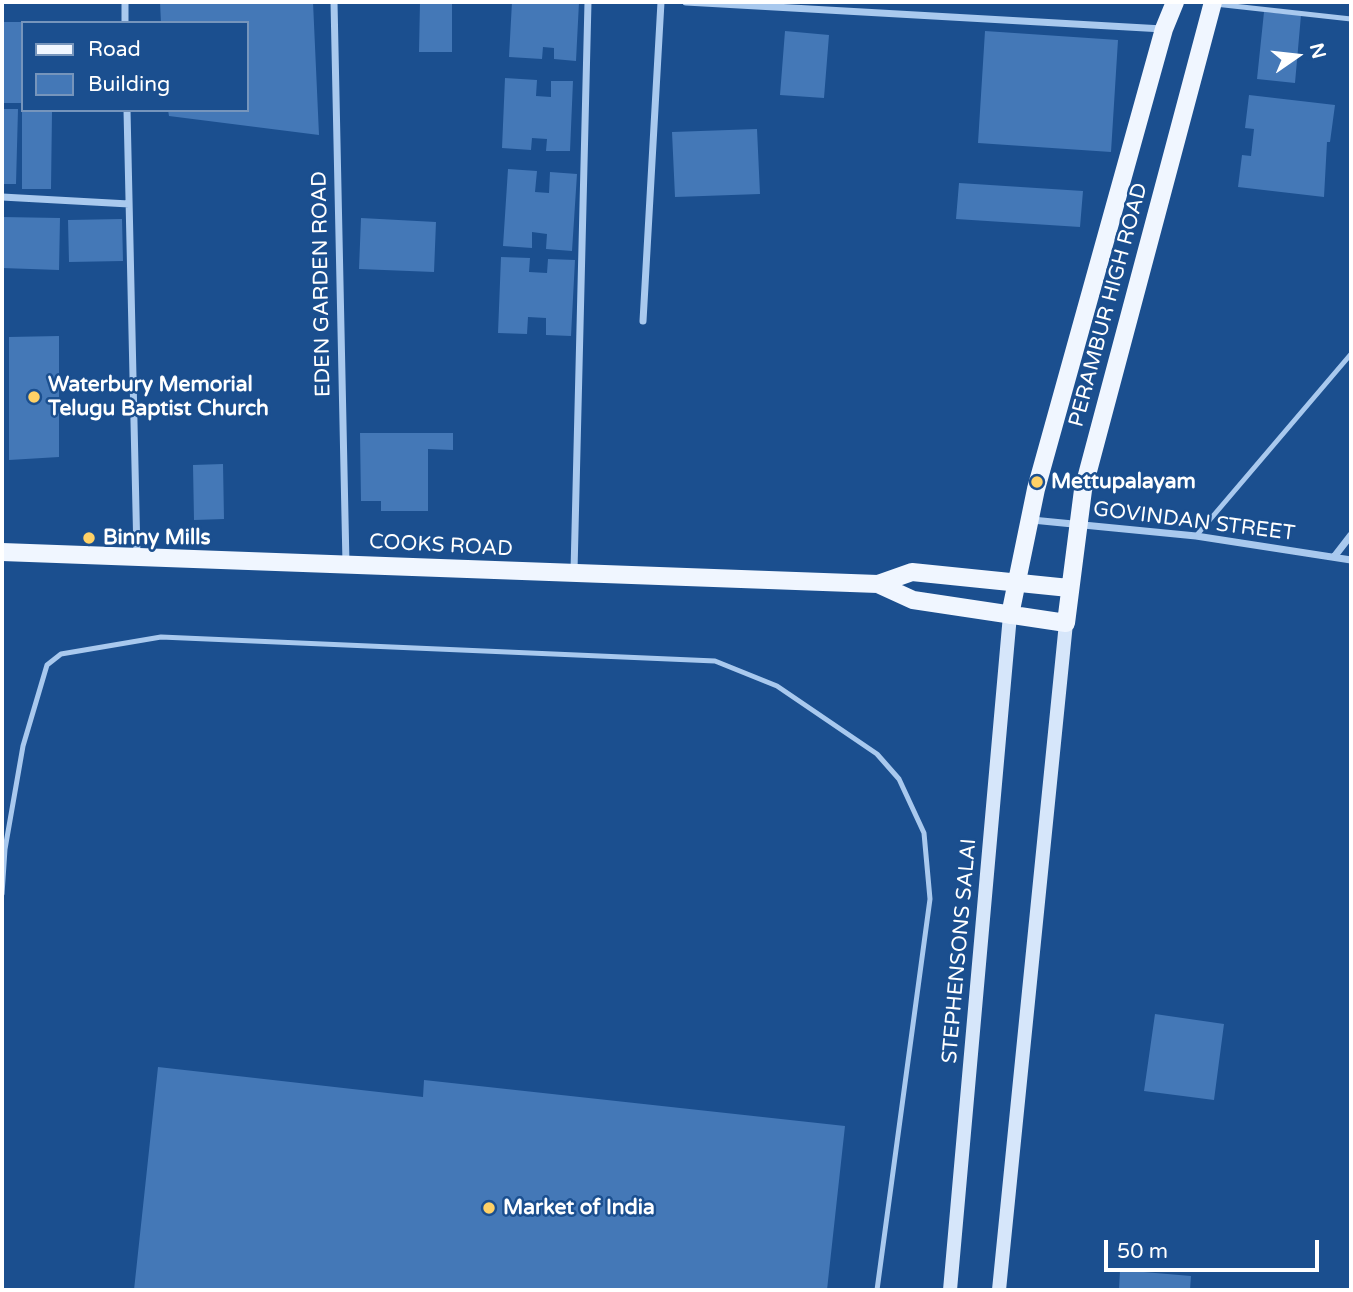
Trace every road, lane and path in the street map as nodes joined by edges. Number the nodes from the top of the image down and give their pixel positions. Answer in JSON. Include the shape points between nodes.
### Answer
{"nodes":[{"id":1,"x":125,"y":2,"type":"edge"},
{"id":2,"x":334,"y":2,"type":"edge"},
{"id":3,"x":588,"y":2,"type":"edge"},
{"id":4,"x":661,"y":2,"type":"edge"},
{"id":5,"x":686,"y":2,"type":"edge"},
{"id":6,"x":1175,"y":2,"type":"edge"},
{"id":7,"x":1212,"y":2,"type":"edge"},
{"id":8,"x":1351,"y":19,"type":"edge"},
{"id":9,"x":125,"y":21,"type":"edge"},
{"id":10,"x":1164,"y":29,"type":"junction"},
{"id":11,"x":127,"y":112,"type":"edge"},
{"id":12,"x":2,"y":197,"type":"edge"},
{"id":13,"x":129,"y":204,"type":"junction"},
{"id":14,"x":643,"y":321,"type":"dead end"},
{"id":15,"x":1351,"y":354,"type":"edge"},
{"id":16,"x":1032,"y":520,"type":"junction"},
{"id":17,"x":1078,"y":527,"type":"junction"},
{"id":18,"x":1351,"y":535,"type":"edge"},
{"id":19,"x":1196,"y":537,"type":"junction"},
{"id":20,"x":2,"y":552,"type":"edge"},
{"id":21,"x":137,"y":555,"type":"junction"},
{"id":22,"x":1334,"y":557,"type":"junction"},
{"id":23,"x":1351,"y":559,"type":"edge"},
{"id":24,"x":346,"y":565,"type":"junction"},
{"id":25,"x":574,"y":575,"type":"junction"},
{"id":26,"x":1017,"y":582,"type":"junction"},
{"id":27,"x":878,"y":584,"type":"junction"},
{"id":28,"x":1069,"y":588,"type":"junction"},
{"id":29,"x":1010,"y":615,"type":"junction"},
{"id":30,"x":1066,"y":623,"type":"junction"},
{"id":31,"x":2,"y":894,"type":"edge"},
{"id":32,"x":877,"y":1290,"type":"edge"},
{"id":33,"x":950,"y":1290,"type":"edge"},
{"id":34,"x":999,"y":1290,"type":"edge"}],
"edges":[{"from":1,"to":9,"type":"street"},
{"from":2,"to":24,"type":"street","name":"EDEN GARDEN ROAD"},
{"from":3,"to":25,"type":"street"},
{"from":4,"to":14,"type":"street"},
{"from":5,"to":10,"type":"street"},
{"from":6,"to":10,"type":"main road","name":"PERAMBUR HIGH ROAD"},
{"from":7,"to":8,"type":"lane"},
{"from":7,"to":17,"type":"main road","name":"PERAMBUR HIGH ROAD","via":[[1087,476]]},
{"from":10,"to":16,"type":"main road","name":"PERAMBUR HIGH ROAD","via":[[1036,489]]},
{"from":11,"to":13,"type":"street"},
{"from":12,"to":13,"type":"street"},
{"from":13,"to":21,"type":"street"},
{"from":15,"to":19,"type":"lane"},
{"from":16,"to":17,"type":"street","name":"GOVINDAN STREET"},
{"from":16,"to":26,"type":"main road","name":"PERAMBUR HIGH ROAD"},
{"from":17,"to":19,"type":"street","name":"GOVINDAN STREET"},
{"from":17,"to":28,"type":"main road","name":"PERAMBUR HIGH ROAD"},
{"from":18,"to":22,"type":"street"},
{"from":19,"to":22,"type":"street","name":"GOVINDAN STREET"},
{"from":20,"to":21,"type":"main road","name":"COOKS ROAD"},
{"from":21,"to":24,"type":"main road","name":"COOKS ROAD"},
{"from":22,"to":23,"type":"street","name":"GOVINDAN STREET"},
{"from":24,"to":25,"type":"main road","name":"COOKS ROAD"},
{"from":25,"to":27,"type":"main road","name":"COOKS ROAD"},
{"from":26,"to":27,"type":"main road","name":"COOKS ROAD","via":[[912,572]]},
{"from":26,"to":28,"type":"main road","name":"COOKS ROAD"},
{"from":26,"to":29,"type":"main road","name":"PERAMBUR HIGH ROAD"},
{"from":27,"to":29,"type":"main road","name":"COOKS ROAD","via":[[913,600]]},
{"from":28,"to":30,"type":"main road","name":"PERAMBUR HIGH ROAD"},
{"from":29,"to":30,"type":"main road","name":"COOKS ROAD"},
{"from":29,"to":33,"type":"main road","name":"STEPHENSONS SALAI"},
{"from":30,"to":34,"type":"main road"},
{"from":31,"to":32,"type":"lane","via":[[23,746],[47,666],[61,654],[161,636],[715,661],[777,686],[877,754],[900,779],[924,833],[930,899]]}]}
